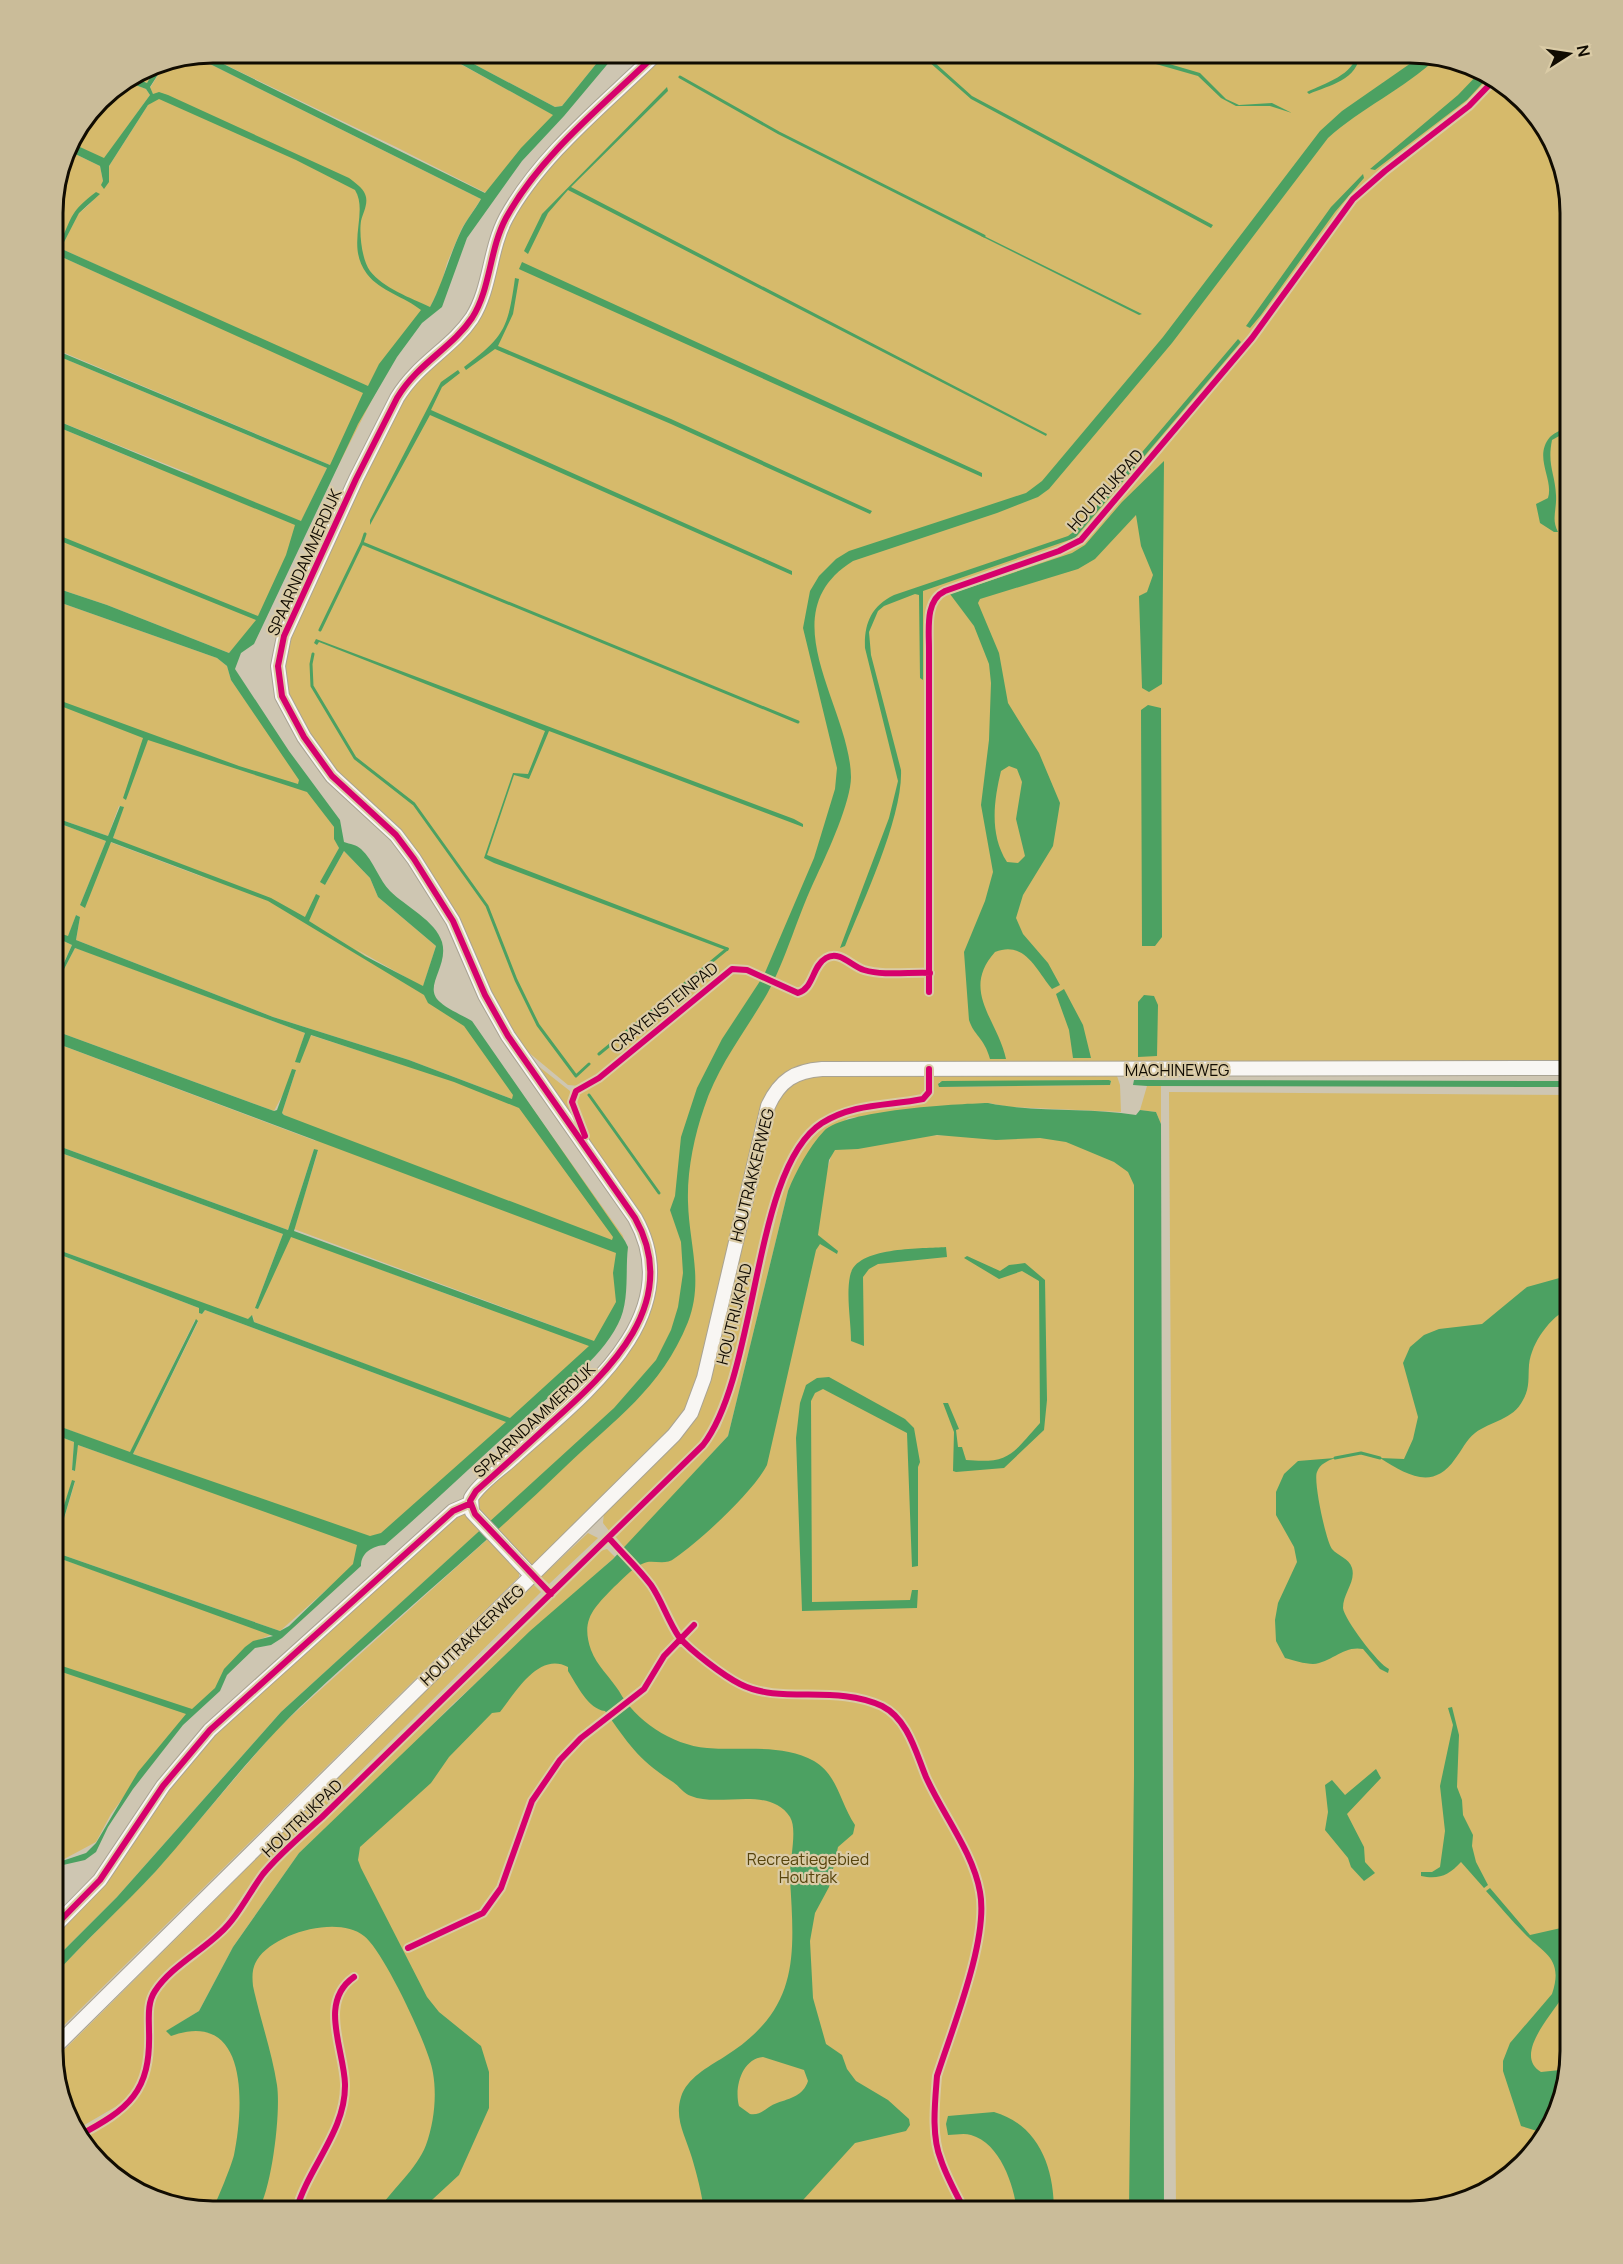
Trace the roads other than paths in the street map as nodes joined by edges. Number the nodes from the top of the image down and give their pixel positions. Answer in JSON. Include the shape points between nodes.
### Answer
{"nodes":[{"id":1,"x":647,"y":63,"type":"edge"},
{"id":2,"x":1560,"y":1068,"type":"edge"},
{"id":3,"x":786,"y":1079,"type":"joint"},
{"id":4,"x":470,"y":1504,"type":"junction"},
{"id":5,"x":532,"y":1576,"type":"junction"},
{"id":6,"x":63,"y":1917,"type":"edge"},
{"id":7,"x":63,"y":2038,"type":"edge"}],
"edges":[{"from":1,"to":4,"type":"street","name":"SPAARNDAMMERDIJK","via":[[560,148],[510,212],[496,240],[476,310],[462,330],[420,367],[401,391],[308,579],[279,654],[282,696],[304,737],[340,785],[389,829],[414,859],[456,927],[502,1027],[635,1218],[650,1256],[651,1281],[646,1302],[622,1351],[584,1394],[472,1495]]},
{"from":2,"to":3,"type":"street","name":"MACHINEWEG","via":[[822,1069],[797,1072]]},
{"from":3,"to":5,"type":"street","name":"HOUTRAKKERWEG","via":[[768,1106],[694,1407],[674,1435]]},
{"from":4,"to":5,"type":"street","via":[[483,1524]]},
{"from":4,"to":6,"type":"street","name":"SPAARNDAMMERDIJK","via":[[453,1511],[210,1730],[163,1786],[100,1880]]},
{"from":5,"to":7,"type":"street","name":"HOUTRAKKERWEG"}]}
